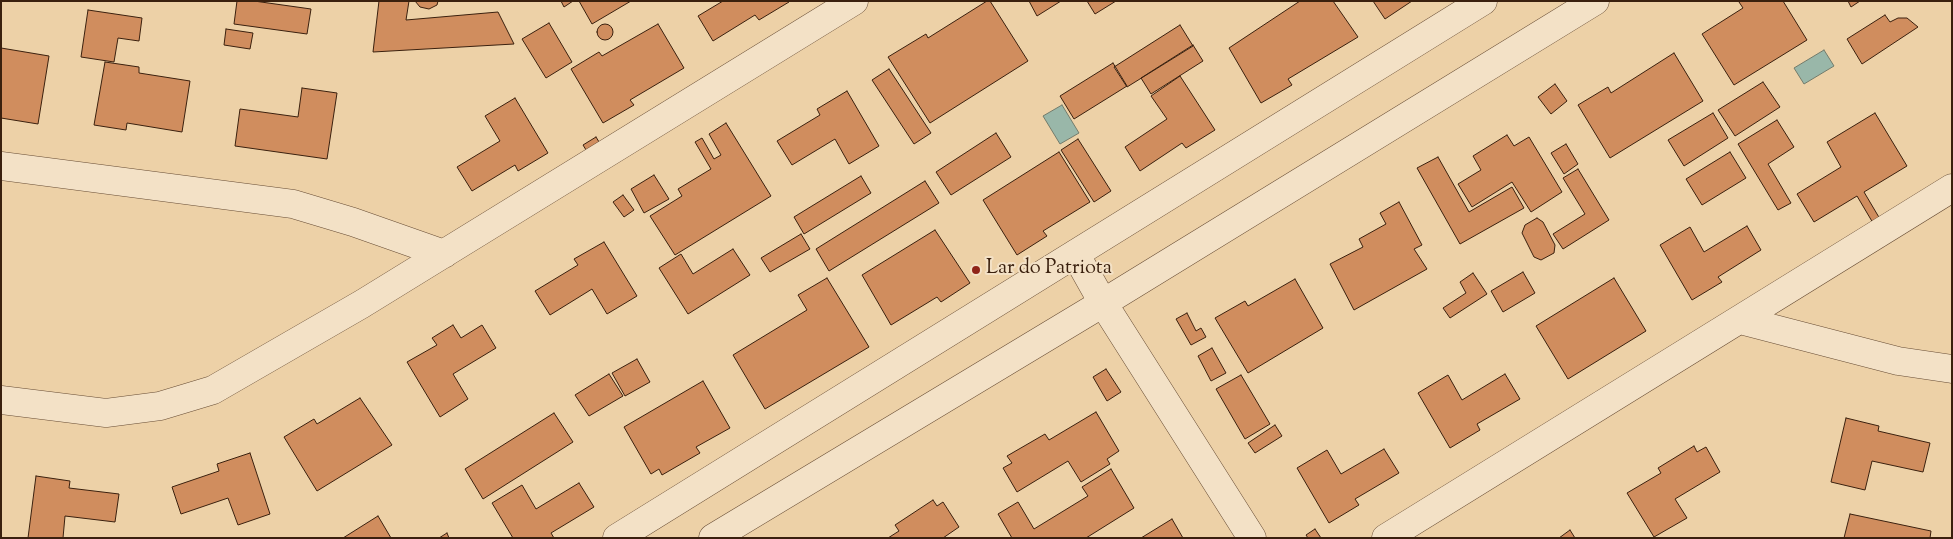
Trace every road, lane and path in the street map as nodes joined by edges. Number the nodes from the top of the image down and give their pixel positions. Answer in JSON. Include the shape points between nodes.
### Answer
{"nodes":[{"id":1,"x":854,"y":1,"type":"edge"},
{"id":2,"x":1483,"y":1,"type":"edge"},
{"id":3,"x":1595,"y":1,"type":"edge"},
{"id":4,"x":1,"y":166,"type":"edge"},
{"id":5,"x":1952,"y":188,"type":"edge"},
{"id":6,"x":444,"y":254,"type":"junction"},
{"id":7,"x":1076,"y":255,"type":"junction"},
{"id":8,"x":1103,"y":303,"type":"junction"},
{"id":9,"x":1740,"y":320,"type":"junction"},
{"id":10,"x":1952,"y":369,"type":"edge"},
{"id":11,"x":1,"y":400,"type":"edge"},
{"id":12,"x":617,"y":538,"type":"edge"},
{"id":13,"x":713,"y":538,"type":"edge"},
{"id":14,"x":1252,"y":538,"type":"edge"},
{"id":15,"x":1386,"y":538,"type":"edge"}],
"edges":[{"from":1,"to":6,"type":"street"},
{"from":2,"to":7,"type":"street"},
{"from":3,"to":8,"type":"street"},
{"from":4,"to":6,"type":"street","via":[[293,204]]},
{"from":5,"to":9,"type":"street"},
{"from":6,"to":11,"type":"street","via":[[213,390],[160,406],[106,413]]},
{"from":7,"to":8,"type":"street"},
{"from":7,"to":12,"type":"street"},
{"from":8,"to":13,"type":"street"},
{"from":8,"to":14,"type":"street"},
{"from":9,"to":10,"type":"street","via":[[1898,360]]},
{"from":9,"to":15,"type":"street"}]}
